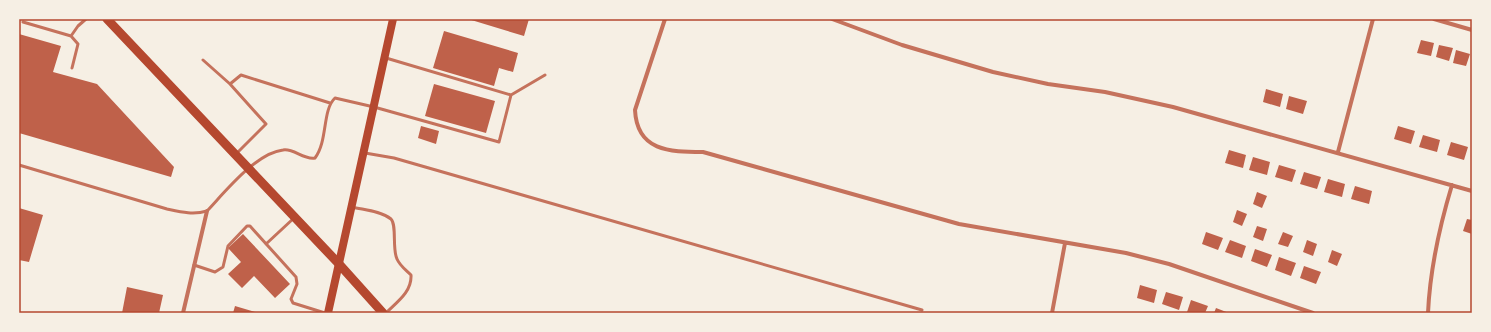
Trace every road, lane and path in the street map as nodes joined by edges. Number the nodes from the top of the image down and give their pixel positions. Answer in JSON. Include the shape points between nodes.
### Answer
{"nodes":[{"id":1,"x":86,"y":19,"type":"edge"},
{"id":2,"x":107,"y":19,"type":"edge"},
{"id":3,"x":393,"y":19,"type":"edge"},
{"id":4,"x":665,"y":19,"type":"edge"},
{"id":5,"x":832,"y":19,"type":"edge"},
{"id":6,"x":1374,"y":19,"type":"edge"},
{"id":7,"x":1434,"y":19,"type":"edge"},
{"id":8,"x":23,"y":22,"type":"dead end"},
{"id":9,"x":1472,"y":30,"type":"edge"},
{"id":10,"x":71,"y":36,"type":"junction"},
{"id":11,"x":384,"y":58,"type":"junction"},
{"id":12,"x":204,"y":60,"type":"dead end"},
{"id":13,"x":72,"y":68,"type":"dead end"},
{"id":14,"x":545,"y":75,"type":"dead end"},
{"id":15,"x":230,"y":84,"type":"junction"},
{"id":16,"x":511,"y":95,"type":"junction"},
{"id":17,"x":330,"y":103,"type":"junction"},
{"id":18,"x":374,"y":107,"type":"junction"},
{"id":19,"x":1338,"y":152,"type":"junction"},
{"id":20,"x":363,"y":153,"type":"junction"},
{"id":21,"x":235,"y":156,"type":"junction"},
{"id":22,"x":19,"y":165,"type":"edge"},
{"id":23,"x":247,"y":169,"type":"junction"},
{"id":24,"x":1452,"y":185,"type":"junction"},
{"id":25,"x":1472,"y":191,"type":"edge"},
{"id":26,"x":351,"y":207,"type":"junction"},
{"id":27,"x":207,"y":211,"type":"junction"},
{"id":28,"x":294,"y":218,"type":"junction"},
{"id":29,"x":1065,"y":243,"type":"junction"},
{"id":30,"x":266,"y":244,"type":"junction"},
{"id":31,"x":338,"y":264,"type":"junction"},
{"id":32,"x":194,"y":265,"type":"junction"},
{"id":33,"x":922,"y":310,"type":"dead end"},
{"id":34,"x":183,"y":313,"type":"edge"},
{"id":35,"x":327,"y":313,"type":"edge"},
{"id":36,"x":382,"y":313,"type":"edge"},
{"id":37,"x":386,"y":313,"type":"edge"},
{"id":38,"x":1052,"y":313,"type":"edge"},
{"id":39,"x":1313,"y":313,"type":"edge"},
{"id":40,"x":1428,"y":313,"type":"edge"}],
"edges":[{"from":1,"to":10,"type":"lane"},
{"from":2,"to":21,"type":"main road"},
{"from":3,"to":11,"type":"main road"},
{"from":4,"to":29,"type":"street","via":[[634,110],[635,124],[641,135],[649,142],[662,149],[703,152],[959,224]]},
{"from":5,"to":19,"type":"street","via":[[902,45],[993,72],[1173,106]]},
{"from":6,"to":19,"type":"street"},
{"from":7,"to":9,"type":"street"},
{"from":8,"to":10,"type":"lane"},
{"from":10,"to":13,"type":"lane","via":[[78,44]]},
{"from":11,"to":16,"type":"lane"},
{"from":11,"to":18,"type":"main road"},
{"from":12,"to":15,"type":"lane"},
{"from":14,"to":16,"type":"lane"},
{"from":15,"to":17,"type":"lane","via":[[241,75]]},
{"from":15,"to":21,"type":"lane","via":[[266,124]]},
{"from":16,"to":18,"type":"lane","via":[[499,142]]},
{"from":17,"to":18,"type":"lane","via":[[335,98],[340,98]]},
{"from":17,"to":23,"type":"lane","via":[[323,144],[315,158],[283,150],[272,153]]},
{"from":18,"to":20,"type":"main road"},
{"from":19,"to":24,"type":"street"},
{"from":20,"to":26,"type":"main road"},
{"from":20,"to":33,"type":"lane","via":[[402,160]]},
{"from":21,"to":23,"type":"main road"},
{"from":22,"to":27,"type":"lane","via":[[167,209],[198,214]]},
{"from":23,"to":27,"type":"lane"},
{"from":23,"to":28,"type":"main road"},
{"from":24,"to":25,"type":"street"},
{"from":24,"to":40,"type":"street","via":[[1434,256]]},
{"from":26,"to":31,"type":"main road"},
{"from":26,"to":37,"type":"lane","via":[[381,214],[390,219],[393,223],[393,248],[396,258],[411,275],[412,283],[408,292]]},
{"from":27,"to":32,"type":"street"},
{"from":28,"to":30,"type":"lane"},
{"from":28,"to":31,"type":"main road"},
{"from":29,"to":38,"type":"street"},
{"from":29,"to":39,"type":"street","via":[[1126,253],[1169,264]]},
{"from":30,"to":32,"type":"lane","via":[[250,226],[246,226],[228,246],[223,267],[215,272]]},
{"from":30,"to":35,"type":"lane","via":[[296,277],[297,284],[291,299],[293,303]]},
{"from":31,"to":35,"type":"main road"},
{"from":31,"to":36,"type":"main road"},
{"from":32,"to":34,"type":"street"}]}
